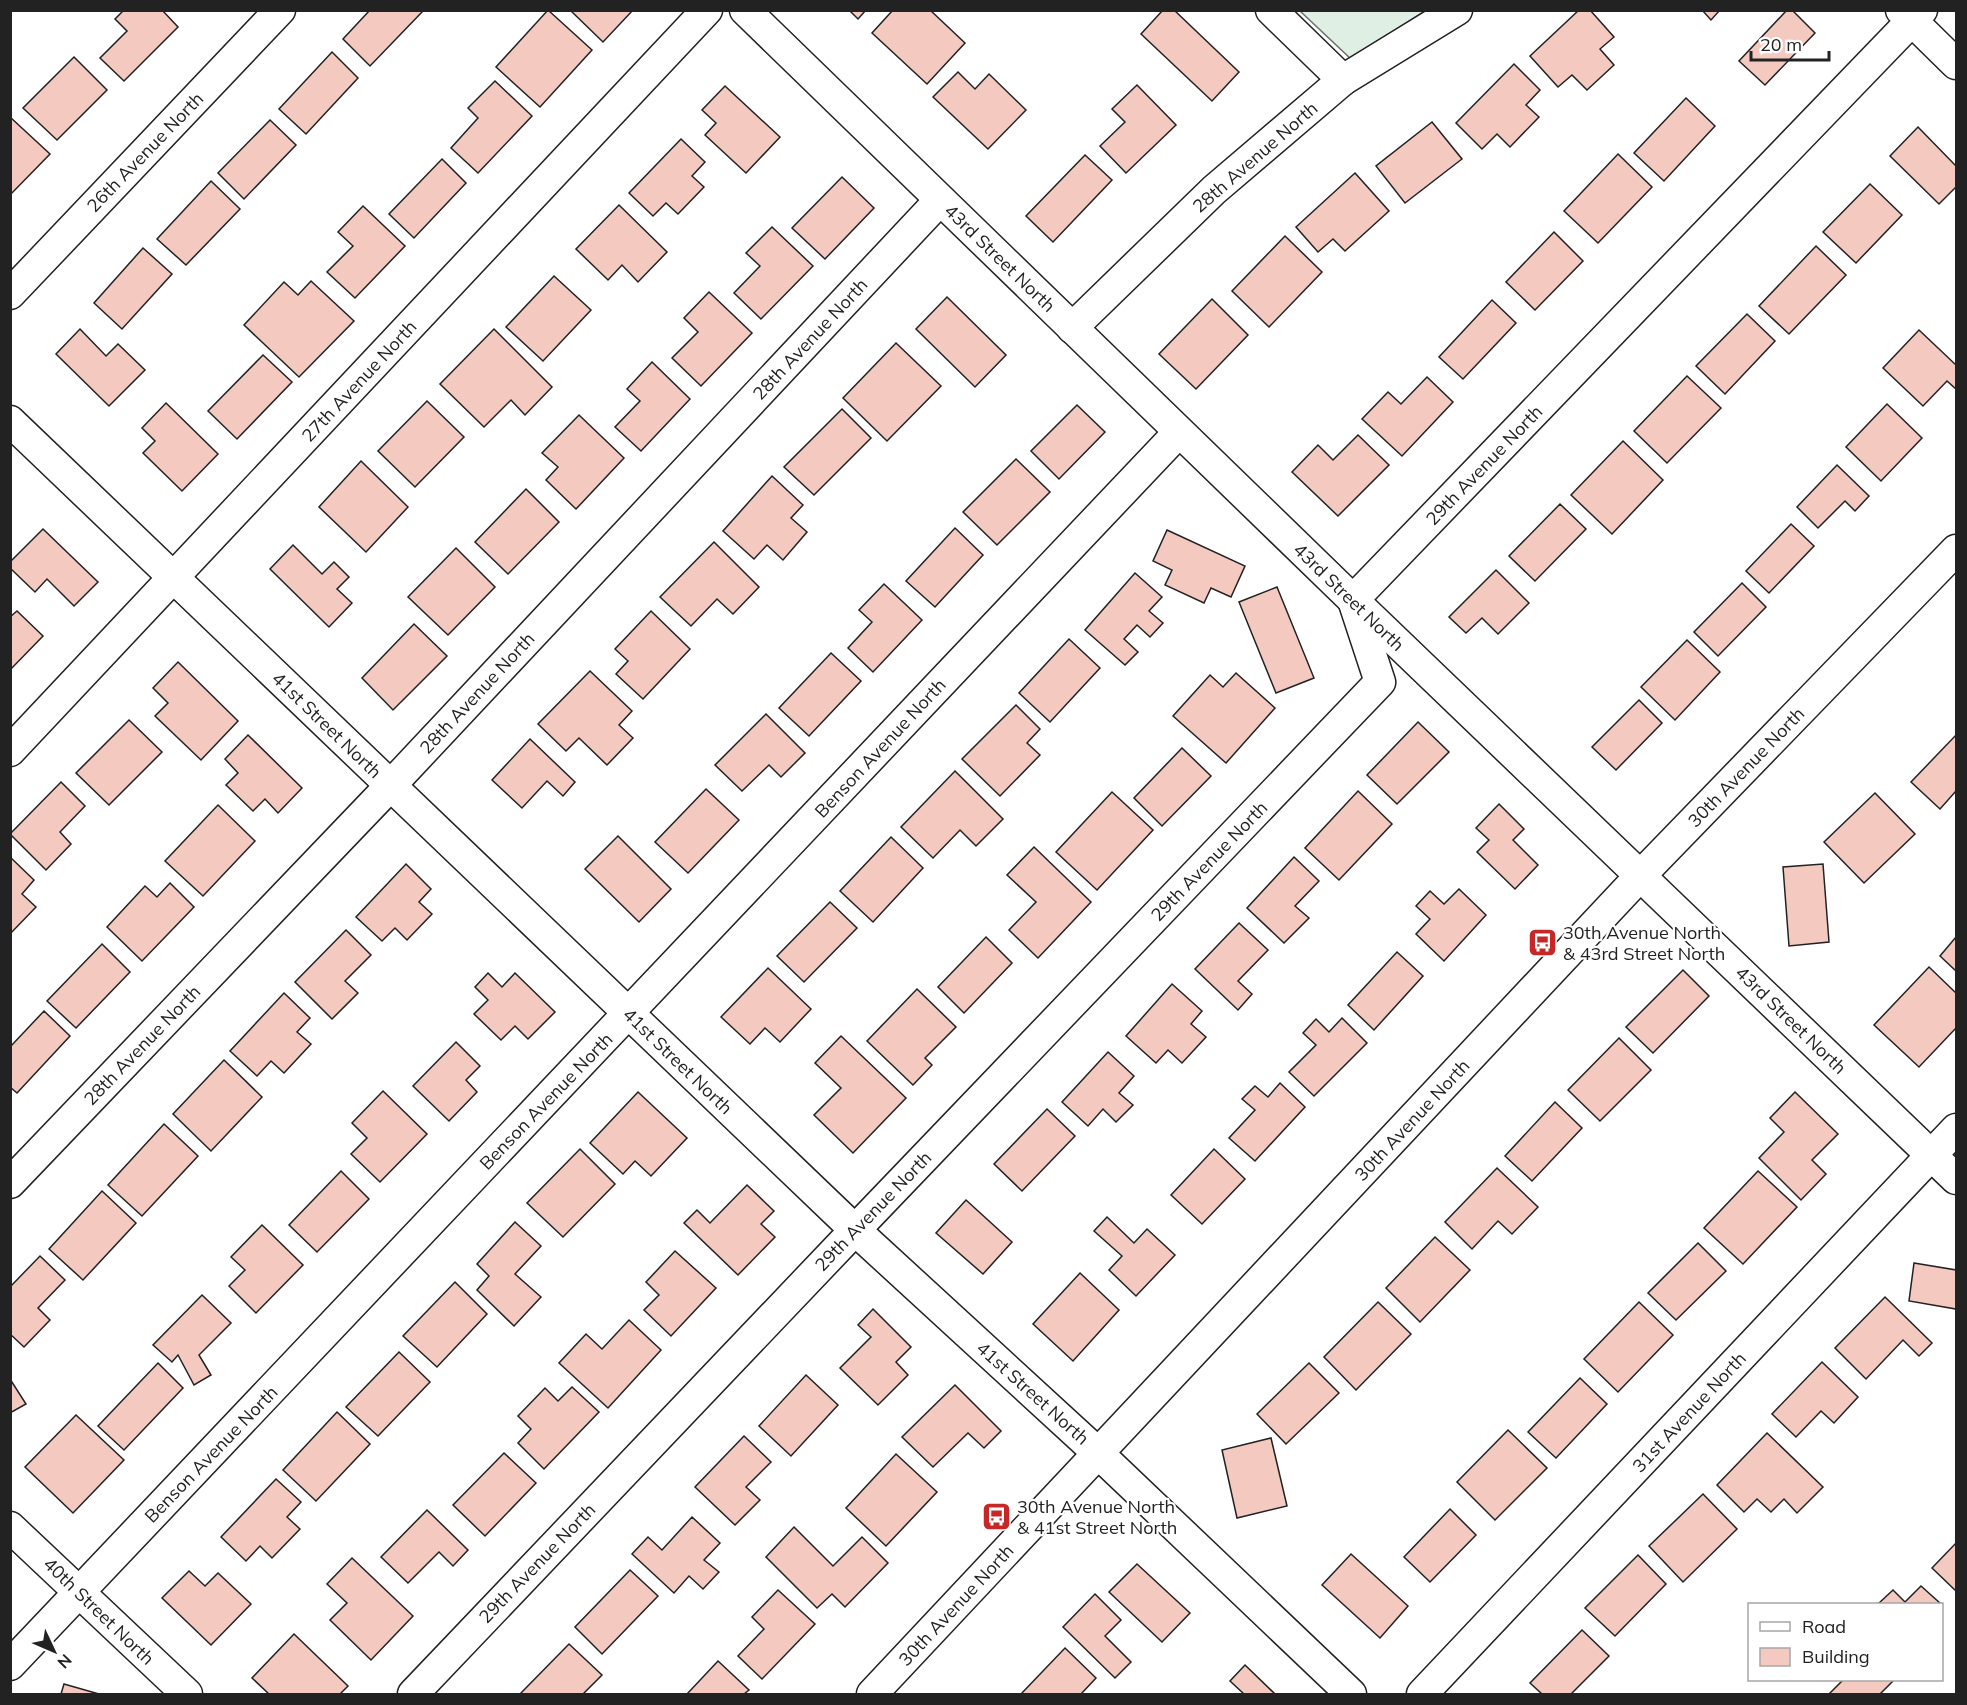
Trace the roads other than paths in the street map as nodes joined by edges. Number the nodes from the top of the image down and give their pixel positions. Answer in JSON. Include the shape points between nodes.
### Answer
{"nodes":[{"id":1,"x":280,"y":10,"type":"edge"},
{"id":2,"x":707,"y":10,"type":"edge"},
{"id":3,"x":745,"y":10,"type":"edge"},
{"id":4,"x":1271,"y":10,"type":"edge"},
{"id":5,"x":1457,"y":10,"type":"edge"},
{"id":6,"x":1912,"y":14,"type":"edge"},
{"id":7,"x":1956,"y":64,"type":"edge"},
{"id":8,"x":1343,"y":80,"type":"junction"},
{"id":9,"x":940,"y":200,"type":"junction"},
{"id":10,"x":10,"y":294,"type":"edge"},
{"id":11,"x":1072,"y":328,"type":"junction"},
{"id":12,"x":10,"y":421,"type":"edge"},
{"id":13,"x":1179,"y":432,"type":"junction"},
{"id":14,"x":1956,"y":550,"type":"edge"},
{"id":15,"x":174,"y":578,"type":"junction"},
{"id":16,"x":1353,"y":600,"type":"junction"},
{"id":17,"x":10,"y":751,"type":"edge"},
{"id":18,"x":390,"y":785,"type":"junction"},
{"id":19,"x":1641,"y":876,"type":"junction"},
{"id":20,"x":629,"y":1014,"type":"junction"},
{"id":21,"x":1956,"y":1129,"type":"edge"},
{"id":22,"x":1931,"y":1155,"type":"junction"},
{"id":23,"x":1956,"y":1179,"type":"edge"},
{"id":24,"x":10,"y":1183,"type":"edge"},
{"id":25,"x":855,"y":1230,"type":"junction"},
{"id":26,"x":1099,"y":1454,"type":"junction"},
{"id":27,"x":10,"y":1527,"type":"edge"},
{"id":28,"x":79,"y":1593,"type":"junction"},
{"id":29,"x":10,"y":1665,"type":"edge"},
{"id":30,"x":187,"y":1695,"type":"edge"},
{"id":31,"x":413,"y":1695,"type":"edge"},
{"id":32,"x":872,"y":1695,"type":"edge"},
{"id":33,"x":1351,"y":1695,"type":"edge"},
{"id":34,"x":1422,"y":1695,"type":"edge"}],
"edges":[{"from":1,"to":10,"type":"street","name":"26th Avenue North"},
{"from":2,"to":15,"type":"street","name":"27th Avenue North"},
{"from":3,"to":9,"type":"street","name":"43rd Street North"},
{"from":4,"to":8,"type":"street"},
{"from":5,"to":8,"type":"street","name":"28th Avenue North"},
{"from":6,"to":7,"type":"street"},
{"from":6,"to":16,"type":"street","name":"29th Avenue North"},
{"from":8,"to":11,"type":"street","name":"28th Avenue North","via":[[1214,190]]},
{"from":9,"to":11,"type":"street","name":"43rd Street North"},
{"from":9,"to":18,"type":"street","name":"28th Avenue North"},
{"from":11,"to":13,"type":"street","name":"43rd Street North"},
{"from":12,"to":15,"type":"street","name":"41st Street North"},
{"from":13,"to":16,"type":"street","name":"43rd Street North"},
{"from":13,"to":20,"type":"street","name":"Benson Avenue North"},
{"from":14,"to":19,"type":"street","name":"30th Avenue North"},
{"from":15,"to":17,"type":"street","name":"27th Avenue North"},
{"from":15,"to":18,"type":"street","name":"41st Street North"},
{"from":16,"to":19,"type":"street","name":"43rd Street North"},
{"from":16,"to":25,"type":"street","name":"29th Avenue North","via":[[1380,682]]},
{"from":18,"to":20,"type":"street","name":"41st Street North"},
{"from":18,"to":24,"type":"street","name":"28th Avenue North"},
{"from":19,"to":22,"type":"street","name":"43rd Street North"},
{"from":19,"to":26,"type":"street","name":"30th Avenue North"},
{"from":20,"to":25,"type":"street","name":"41st Street North"},
{"from":20,"to":28,"type":"street","name":"Benson Avenue North"},
{"from":21,"to":22,"type":"street","name":"31st Avenue North"},
{"from":22,"to":23,"type":"street","name":"43rd Street North"},
{"from":22,"to":34,"type":"street","name":"31st Avenue North"},
{"from":25,"to":26,"type":"street","name":"41st Street North"},
{"from":25,"to":31,"type":"street","name":"29th Avenue North"},
{"from":26,"to":32,"type":"street","name":"30th Avenue North"},
{"from":26,"to":33,"type":"street","name":"41st Street North"},
{"from":27,"to":28,"type":"street","name":"40th Street North"},
{"from":28,"to":29,"type":"street","name":"Benson Avenue North"},
{"from":28,"to":30,"type":"street","name":"40th Street North"}]}
